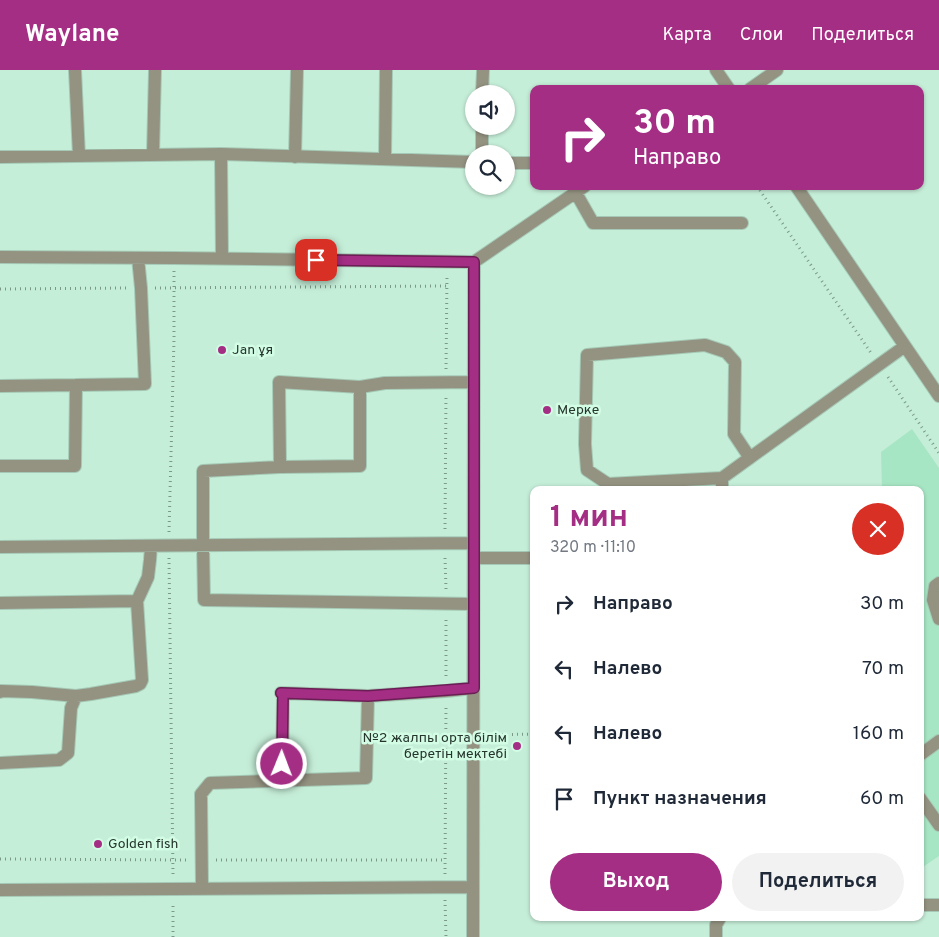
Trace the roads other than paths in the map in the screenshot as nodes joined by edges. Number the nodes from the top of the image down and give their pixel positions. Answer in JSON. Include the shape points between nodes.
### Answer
{"nodes":[{"id":1,"x":75,"y":70,"type":"edge"},
{"id":2,"x":155,"y":70,"type":"edge"},
{"id":3,"x":297,"y":70,"type":"edge"},
{"id":4,"x":386,"y":70,"type":"edge"},
{"id":5,"x":482,"y":70,"type":"edge"},
{"id":6,"x":716,"y":70,"type":"edge"},
{"id":7,"x":776,"y":70,"type":"edge"},
{"id":8,"x":482,"y":85,"type":"edge"},
{"id":9,"x":723,"y":85,"type":"edge"},
{"id":10,"x":755,"y":85,"type":"edge"},
{"id":11,"x":221,"y":154,"type":"junction"},
{"id":12,"x":153,"y":155,"type":"junction"},
{"id":13,"x":79,"y":156,"type":"junction"},
{"id":14,"x":0,"y":157,"type":"edge"},
{"id":15,"x":295,"y":157,"type":"junction"},
{"id":16,"x":385,"y":159,"type":"junction"},
{"id":17,"x":465,"y":162,"type":"edge"},
{"id":18,"x":515,"y":163,"type":"edge"},
{"id":19,"x":530,"y":163,"type":"edge"},
{"id":20,"x":575,"y":190,"type":"edge"},
{"id":21,"x":579,"y":190,"type":"edge"},
{"id":22,"x":799,"y":190,"type":"edge"},
{"id":23,"x":742,"y":223,"type":"dead end"},
{"id":24,"x":0,"y":256,"type":"edge"},
{"id":25,"x":138,"y":258,"type":"junction"},
{"id":26,"x":222,"y":259,"type":"junction"},
{"id":27,"x":474,"y":262,"type":"junction"},
{"id":28,"x":905,"y":346,"type":"junction"},
{"id":29,"x":474,"y":382,"type":"junction"},
{"id":30,"x":76,"y":384,"type":"junction"},
{"id":31,"x":0,"y":386,"type":"edge"},
{"id":32,"x":360,"y":387,"type":"junction"},
{"id":33,"x":939,"y":396,"type":"edge"},
{"id":34,"x":750,"y":458,"type":"junction"},
{"id":35,"x":0,"y":466,"type":"edge"},
{"id":36,"x":280,"y":467,"type":"junction"},
{"id":37,"x":722,"y":484,"type":"edge"},
{"id":38,"x":474,"y":543,"type":"junction"},
{"id":39,"x":203,"y":545,"type":"junction"},
{"id":40,"x":151,"y":546,"type":"junction"},
{"id":41,"x":0,"y":547,"type":"edge"},
{"id":42,"x":474,"y":558,"type":"junction"},
{"id":43,"x":530,"y":558,"type":"edge"},
{"id":44,"x":939,"y":583,"type":"edge"},
{"id":45,"x":137,"y":601,"type":"junction"},
{"id":46,"x":0,"y":602,"type":"edge"},
{"id":47,"x":474,"y":604,"type":"junction"},
{"id":48,"x":939,"y":620,"type":"edge"},
{"id":49,"x":474,"y":688,"type":"junction"},
{"id":50,"x":0,"y":692,"type":"edge"},
{"id":51,"x":76,"y":696,"type":"junction"},
{"id":52,"x":368,"y":696,"type":"junction"},
{"id":53,"x":939,"y":742,"type":"edge"},
{"id":54,"x":924,"y":752,"type":"edge"},
{"id":55,"x":0,"y":763,"type":"edge"},
{"id":56,"x":282,"y":781,"type":"junction"},
{"id":57,"x":924,"y":804,"type":"edge"},
{"id":58,"x":939,"y":825,"type":"edge"},
{"id":59,"x":473,"y":887,"type":"junction"},
{"id":60,"x":202,"y":888,"type":"junction"},
{"id":61,"x":0,"y":890,"type":"edge"},
{"id":62,"x":924,"y":905,"type":"edge"},
{"id":63,"x":939,"y":905,"type":"edge"},
{"id":64,"x":718,"y":921,"type":"edge"},
{"id":65,"x":473,"y":937,"type":"edge"},
{"id":66,"x":716,"y":937,"type":"edge"}],
"edges":[{"from":1,"to":13,"type":"street"},
{"from":2,"to":12,"type":"street"},
{"from":3,"to":15,"type":"street"},
{"from":4,"to":16,"type":"street"},
{"from":5,"to":8,"type":"street"},
{"from":6,"to":9,"type":"street"},
{"from":7,"to":10,"type":"street"},
{"from":11,"to":12,"type":"street"},
{"from":11,"to":15,"type":"street"},
{"from":11,"to":26,"type":"street"},
{"from":12,"to":13,"type":"street"},
{"from":13,"to":14,"type":"street"},
{"from":15,"to":16,"type":"street"},
{"from":16,"to":17,"type":"street"},
{"from":18,"to":19,"type":"street"},
{"from":20,"to":27,"type":"street"},
{"from":21,"to":23,"type":"street","via":[[593,223]]},
{"from":22,"to":28,"type":"street"},
{"from":24,"to":25,"type":"street"},
{"from":25,"to":26,"type":"street"},
{"from":25,"to":30,"type":"street","via":[[144,384]]},
{"from":26,"to":27,"type":"street"},
{"from":27,"to":29,"type":"street"},
{"from":28,"to":33,"type":"street"},
{"from":28,"to":34,"type":"street"},
{"from":29,"to":32,"type":"street","via":[[385,383]]},
{"from":29,"to":38,"type":"street"},
{"from":30,"to":31,"type":"street"},
{"from":30,"to":35,"type":"street","via":[[75,466]]},
{"from":32,"to":36,"type":"street","via":[[360,466]]},
{"from":32,"to":36,"type":"street","via":[[279,382]]},
{"from":34,"to":37,"type":"street"},
{"from":34,"to":37,"type":"street","via":[[734,434],[735,362],[726,352],[705,345],[587,355],[587,470],[608,484]]},
{"from":36,"to":39,"type":"street","via":[[204,471]]},
{"from":38,"to":39,"type":"street"},
{"from":38,"to":42,"type":"street"},
{"from":39,"to":40,"type":"street"},
{"from":39,"to":47,"type":"street","via":[[204,600]]},
{"from":40,"to":41,"type":"street"},
{"from":40,"to":45,"type":"street","via":[[148,578]]},
{"from":42,"to":43,"type":"street"},
{"from":42,"to":47,"type":"street"},
{"from":44,"to":48,"type":"street","via":[[935,586],[933,600]]},
{"from":45,"to":46,"type":"street"},
{"from":45,"to":51,"type":"street","via":[[140,684]]},
{"from":47,"to":49,"type":"street"},
{"from":49,"to":52,"type":"street"},
{"from":49,"to":59,"type":"street"},
{"from":50,"to":51,"type":"street"},
{"from":51,"to":55,"type":"street","via":[[71,708],[68,753],[59,760]]},
{"from":52,"to":56,"type":"street","via":[[366,778]]},
{"from":52,"to":56,"type":"street","via":[[281,693]]},
{"from":53,"to":54,"type":"street"},
{"from":56,"to":60,"type":"street","via":[[210,783],[201,794]]},
{"from":57,"to":58,"type":"street"},
{"from":59,"to":60,"type":"street"},
{"from":59,"to":65,"type":"street"},
{"from":60,"to":61,"type":"street"},
{"from":62,"to":63,"type":"street"},
{"from":64,"to":66,"type":"street"}]}
